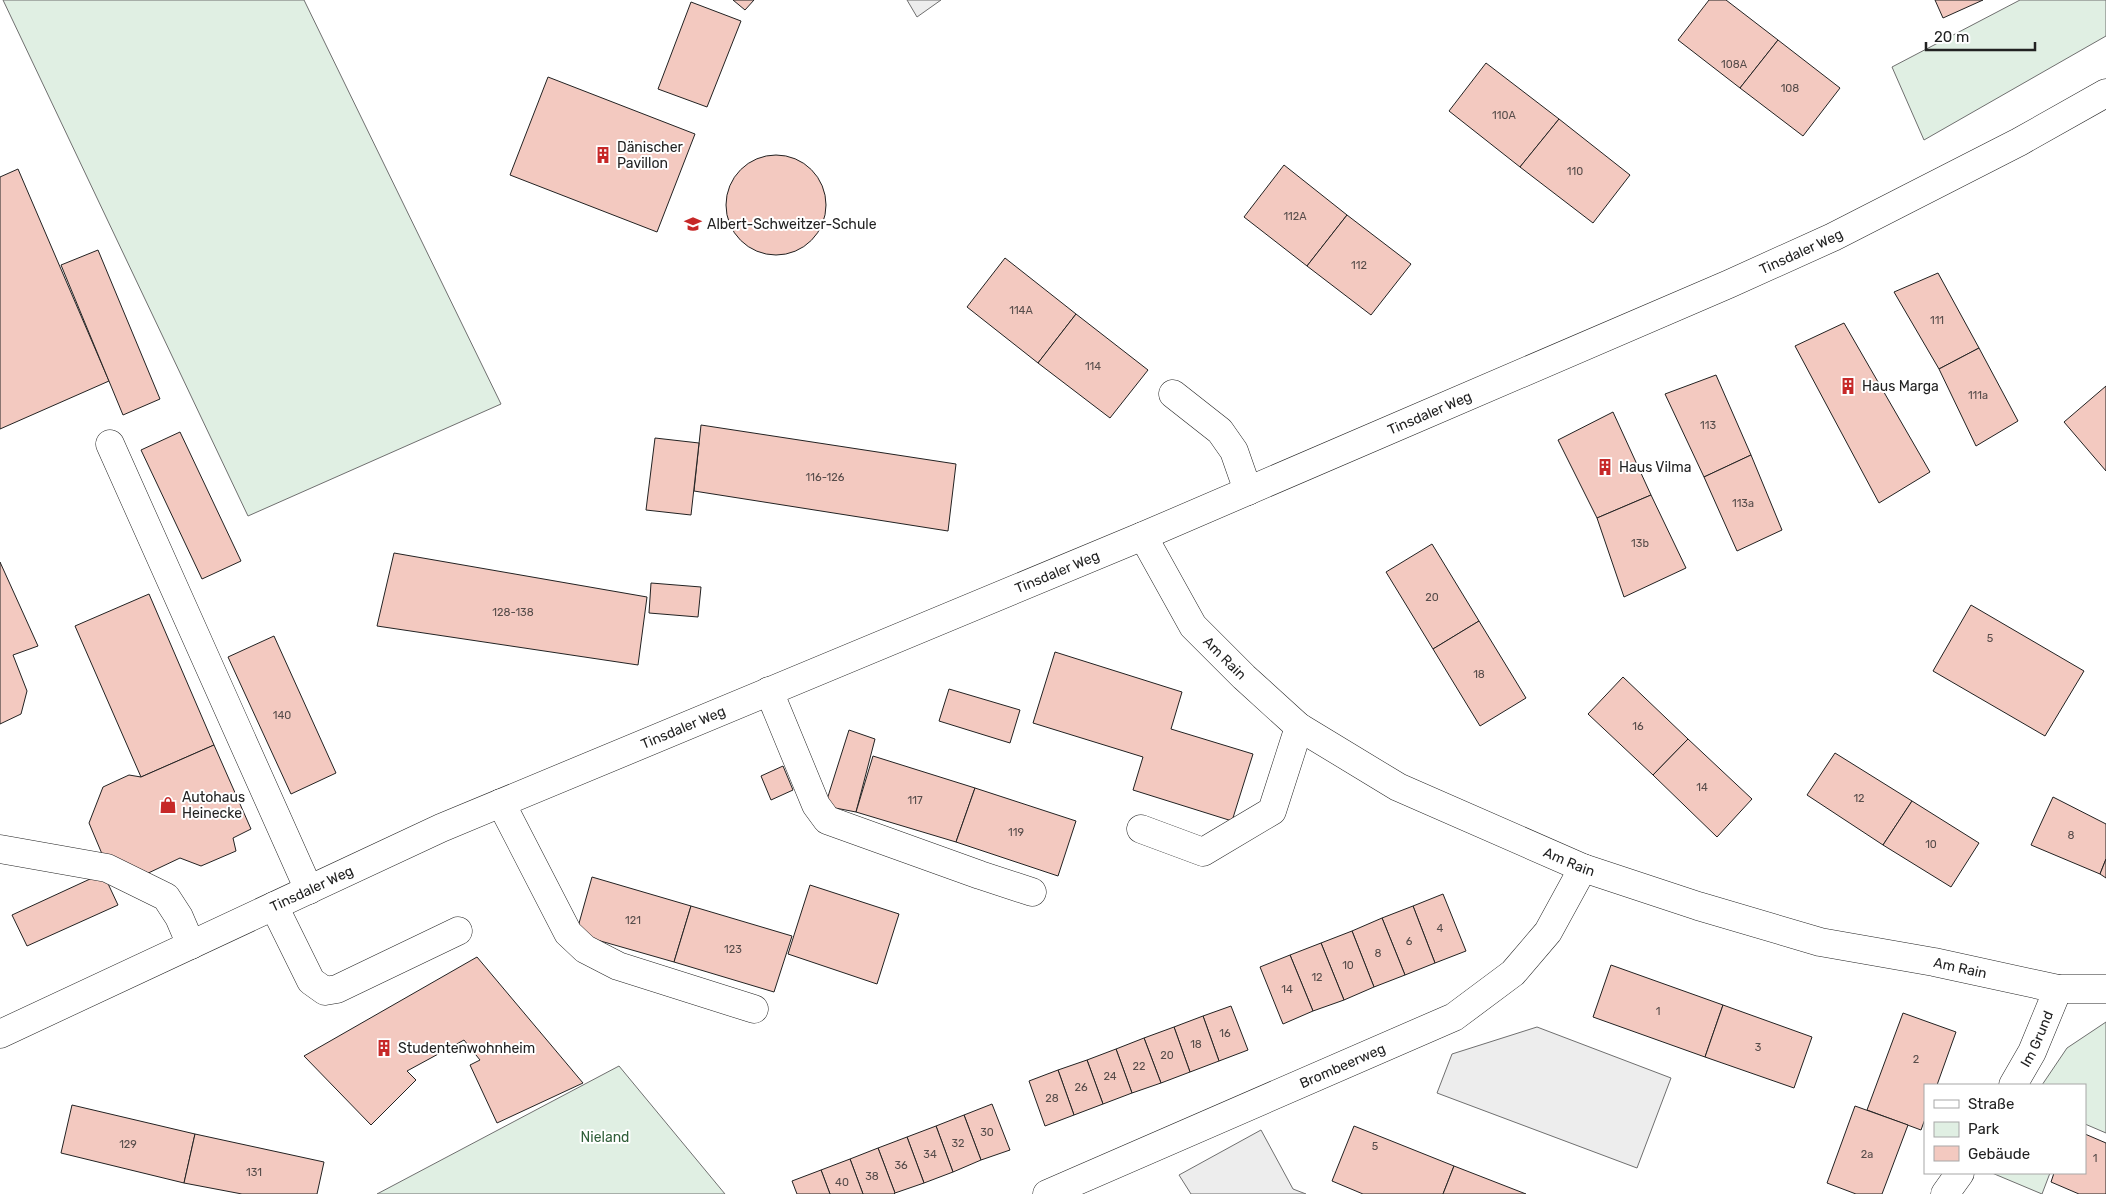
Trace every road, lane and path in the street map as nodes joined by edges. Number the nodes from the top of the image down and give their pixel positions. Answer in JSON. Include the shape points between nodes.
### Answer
{"nodes":[{"id":1,"x":2106,"y":93,"type":"edge"},
{"id":2,"x":1174,"y":394,"type":"dead end"},
{"id":3,"x":110,"y":444,"type":"dead end"},
{"id":4,"x":1248,"y":491,"type":"junction"},
{"id":5,"x":1143,"y":536,"type":"junction"},
{"id":6,"x":769,"y":691,"type":"junction"},
{"id":7,"x":1300,"y":727,"type":"junction"},
{"id":8,"x":501,"y":803,"type":"junction"},
{"id":9,"x":1141,"y":829,"type":"dead end"},
{"id":10,"x":0,"y":849,"type":"edge"},
{"id":11,"x":1583,"y":868,"type":"junction"},
{"id":12,"x":309,"y":890,"type":"junction"},
{"id":13,"x":1032,"y":892,"type":"dead end"},
{"id":14,"x":274,"y":906,"type":"junction"},
{"id":15,"x":458,"y":931,"type":"dead end"},
{"id":16,"x":191,"y":945,"type":"junction"},
{"id":17,"x":2058,"y":989,"type":"junction"},
{"id":18,"x":2106,"y":989,"type":"edge"},
{"id":19,"x":754,"y":1009,"type":"dead end"},
{"id":20,"x":0,"y":1034,"type":"edge"},
{"id":21,"x":2013,"y":1084,"type":"edge"},
{"id":22,"x":1959,"y":1174,"type":"edge"},
{"id":23,"x":1047,"y":1194,"type":"edge"},
{"id":24,"x":1945,"y":1194,"type":"edge"}],
"edges":[{"from":1,"to":4,"type":"street","name":"Tinsdaler Weg","via":[[2019,142],[1833,237]]},
{"from":2,"to":4,"type":"street","via":[[1220,431],[1234,451]]},
{"from":3,"to":12,"type":"street"},
{"from":4,"to":5,"type":"street","name":"Tinsdaler Weg"},
{"from":5,"to":6,"type":"street","name":"Tinsdaler Weg"},
{"from":5,"to":7,"type":"street","name":"Am Rain","via":[[1194,626]]},
{"from":6,"to":8,"type":"street","name":"Tinsdaler Weg"},
{"from":6,"to":13,"type":"street","via":[[816,804],[827,820]]},
{"from":7,"to":9,"type":"street","via":[[1272,811],[1203,852]]},
{"from":7,"to":11,"type":"street","name":"Am Rain","via":[[1398,787]]},
{"from":8,"to":12,"type":"street","name":"Tinsdaler Weg"},
{"from":8,"to":19,"type":"street","via":[[568,933],[585,949],[618,966]]},
{"from":10,"to":16,"type":"street","via":[[107,868],[166,897]]},
{"from":11,"to":17,"type":"street","name":"Am Rain","via":[[1820,942]]},
{"from":11,"to":23,"type":"street","name":"Brombeerweg","via":[[1548,932],[1514,973],[1454,1017]]},
{"from":12,"to":14,"type":"street","name":"Tinsdaler Weg"},
{"from":14,"to":15,"type":"street","via":[[311,981],[325,991],[337,989]]},
{"from":14,"to":16,"type":"street","name":"Tinsdaler Weg"},
{"from":16,"to":20,"type":"street","name":"Tinsdaler Weg"},
{"from":17,"to":18,"type":"street","name":"Am Rain"},
{"from":17,"to":21,"type":"street","name":"Im Grund","via":[[2032,1052]]},
{"from":22,"to":24,"type":"street"}]}
